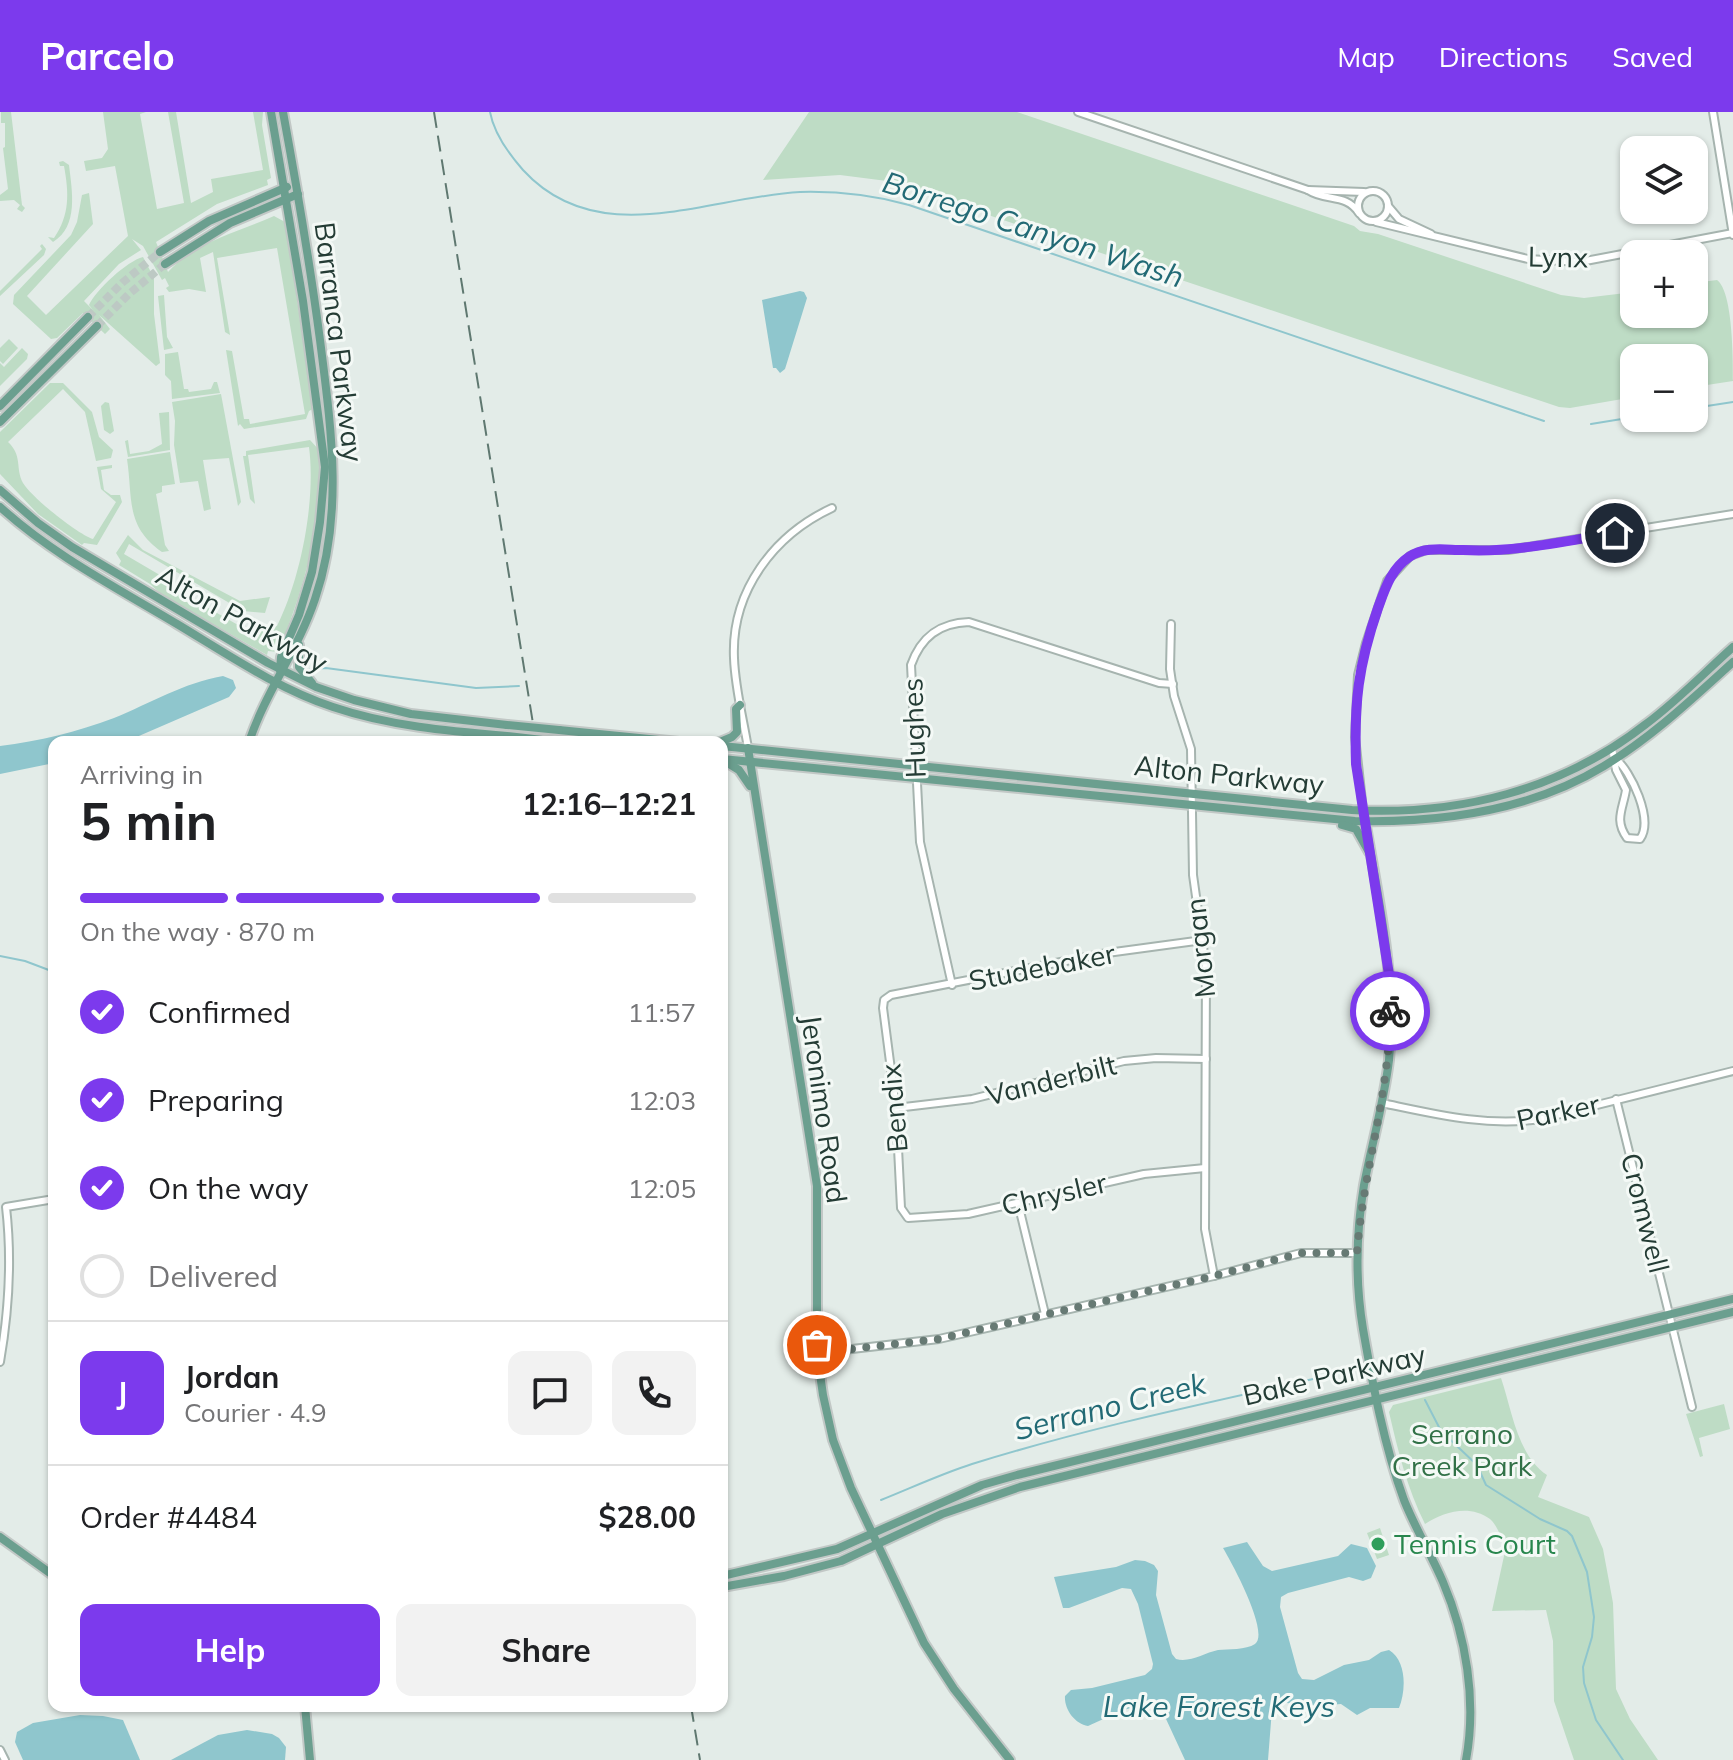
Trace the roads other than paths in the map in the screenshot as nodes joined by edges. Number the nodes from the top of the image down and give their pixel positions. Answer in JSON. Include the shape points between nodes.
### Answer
{"nodes":[{"id":1,"x":271,"y":112,"type":"edge"},
{"id":2,"x":283,"y":112,"type":"edge"},
{"id":3,"x":1078,"y":112,"type":"edge"},
{"id":4,"x":1713,"y":112,"type":"edge"},
{"id":5,"x":296,"y":183,"type":"junction"},
{"id":6,"x":283,"y":188,"type":"junction"},
{"id":7,"x":1308,"y":190,"type":"junction"},
{"id":8,"x":1366,"y":192,"type":"junction"},
{"id":9,"x":298,"y":194,"type":"junction"},
{"id":10,"x":285,"y":200,"type":"junction"},
{"id":11,"x":1388,"y":206,"type":"junction"},
{"id":12,"x":1359,"y":213,"type":"junction"},
{"id":13,"x":1376,"y":222,"type":"junction"},
{"id":14,"x":1431,"y":234,"type":"junction"},
{"id":15,"x":1733,"y":234,"type":"edge"},
{"id":16,"x":160,"y":252,"type":"tunnel mouth"},
{"id":17,"x":165,"y":264,"type":"tunnel mouth"},
{"id":18,"x":88,"y":317,"type":"tunnel mouth"},
{"id":19,"x":97,"y":326,"type":"tunnel mouth"},
{"id":20,"x":0,"y":406,"type":"edge"},
{"id":21,"x":0,"y":422,"type":"edge"},
{"id":22,"x":0,"y":490,"type":"edge"},
{"id":23,"x":0,"y":507,"type":"edge"},
{"id":24,"x":832,"y":508,"type":"dead end"},
{"id":25,"x":1733,"y":514,"type":"edge"},
{"id":26,"x":1171,"y":624,"type":"dead end"},
{"id":27,"x":301,"y":636,"type":"junction"},
{"id":28,"x":1733,"y":647,"type":"edge"},
{"id":29,"x":1733,"y":662,"type":"edge"},
{"id":30,"x":280,"y":670,"type":"junction"},
{"id":31,"x":275,"y":681,"type":"junction"},
{"id":32,"x":1173,"y":684,"type":"junction"},
{"id":33,"x":316,"y":687,"type":"junction"},
{"id":34,"x":740,"y":705,"type":"junction"},
{"id":35,"x":252,"y":736,"type":"edge"},
{"id":36,"x":507,"y":736,"type":"edge"},
{"id":37,"x":619,"y":736,"type":"edge"},
{"id":38,"x":728,"y":740,"type":"edge"},
{"id":39,"x":728,"y":745,"type":"edge"},
{"id":40,"x":748,"y":748,"type":"junction"},
{"id":41,"x":1612,"y":748,"type":"junction"},
{"id":42,"x":1615,"y":758,"type":"junction"},
{"id":43,"x":728,"y":760,"type":"edge"},
{"id":44,"x":749,"y":762,"type":"junction"},
{"id":45,"x":728,"y":763,"type":"edge"},
{"id":46,"x":915,"y":766,"type":"junction"},
{"id":47,"x":915,"y":777,"type":"junction"},
{"id":48,"x":753,"y":790,"type":"junction"},
{"id":49,"x":1192,"y":794,"type":"junction"},
{"id":50,"x":1192,"y":805,"type":"junction"},
{"id":51,"x":1363,"y":810,"type":"junction"},
{"id":52,"x":1311,"y":817,"type":"junction"},
{"id":53,"x":1365,"y":821,"type":"junction"},
{"id":54,"x":1370,"y":853,"type":"junction"},
{"id":55,"x":1203,"y":940,"type":"junction"},
{"id":56,"x":952,"y":985,"type":"junction"},
{"id":57,"x":884,"y":1000,"type":"joint"},
{"id":58,"x":1206,"y":1059,"type":"junction"},
{"id":59,"x":1733,"y":1071,"type":"edge"},
{"id":60,"x":1616,"y":1099,"type":"junction"},
{"id":61,"x":1382,"y":1103,"type":"junction"},
{"id":62,"x":896,"y":1108,"type":"junction"},
{"id":63,"x":1205,"y":1168,"type":"junction"},
{"id":64,"x":48,"y":1200,"type":"edge"},
{"id":65,"x":1018,"y":1203,"type":"junction"},
{"id":66,"x":904,"y":1215,"type":"joint"},
{"id":67,"x":1357,"y":1253,"type":"junction"},
{"id":68,"x":1214,"y":1276,"type":"junction"},
{"id":69,"x":1733,"y":1299,"type":"edge"},
{"id":70,"x":1733,"y":1312,"type":"edge"},
{"id":71,"x":1045,"y":1314,"type":"junction"},
{"id":72,"x":1670,"y":1315,"type":"junction"},
{"id":73,"x":1673,"y":1327,"type":"junction"},
{"id":74,"x":817,"y":1353,"type":"junction"},
{"id":75,"x":1502,"y":1356,"type":"junction"},
{"id":76,"x":0,"y":1362,"type":"edge"},
{"id":77,"x":1506,"y":1369,"type":"junction"},
{"id":78,"x":1374,"y":1387,"type":"junction"},
{"id":79,"x":1376,"y":1400,"type":"junction"},
{"id":80,"x":1692,"y":1407,"type":"dead end"},
{"id":81,"x":872,"y":1534,"type":"junction"},
{"id":82,"x":0,"y":1538,"type":"edge"},
{"id":83,"x":877,"y":1546,"type":"junction"},
{"id":84,"x":48,"y":1572,"type":"edge"},
{"id":85,"x":728,"y":1575,"type":"edge"},
{"id":86,"x":728,"y":1586,"type":"edge"},
{"id":87,"x":306,"y":1712,"type":"edge"},
{"id":88,"x":0,"y":1750,"type":"edge"},
{"id":89,"x":5,"y":1760,"type":"edge"},
{"id":90,"x":310,"y":1760,"type":"edge"},
{"id":91,"x":1010,"y":1760,"type":"edge"},
{"id":92,"x":1466,"y":1760,"type":"edge"}],
"edges":[{"from":1,"to":6,"type":"main road","name":"Barranca Parkway"},
{"from":2,"to":5,"type":"main road","name":"Barranca Parkway"},
{"from":3,"to":7,"type":"street"},
{"from":4,"to":15,"type":"street"},
{"from":5,"to":6,"type":"main road"},
{"from":5,"to":9,"type":"main road","name":"Barranca Parkway"},
{"from":6,"to":10,"type":"main road","name":"Barranca Parkway"},
{"from":6,"to":16,"type":"main road","via":[[209,221]]},
{"from":7,"to":8,"type":"street"},
{"from":7,"to":12,"type":"street","via":[[1346,200]]},
{"from":8,"to":11,"type":"street","via":[[1381,193]]},
{"from":8,"to":12,"type":"street","via":[[1359,198]]},
{"from":9,"to":10,"type":"main road"},
{"from":9,"to":27,"type":"main road","name":"Barranca Parkway","via":[[334,464],[325,562]]},
{"from":10,"to":17,"type":"main road","via":[[230,223]]},
{"from":10,"to":30,"type":"main road","name":"Barranca Parkway","via":[[325,467],[312,572]]},
{"from":11,"to":13,"type":"street"},
{"from":11,"to":14,"type":"street","name":"Lynx","via":[[1399,219]]},
{"from":12,"to":13,"type":"street"},
{"from":13,"to":14,"type":"street","name":"Lynx"},
{"from":14,"to":15,"type":"street","name":"Lynx","via":[[1528,259],[1580,262]]},
{"from":18,"to":20,"type":"main road"},
{"from":19,"to":21,"type":"main road"},
{"from":22,"to":30,"type":"main road","name":"Alton Parkway","via":[[72,547]]},
{"from":23,"to":31,"type":"main road","name":"Alton Parkway","via":[[56,551]]},
{"from":24,"to":34,"type":"street","name":"Jeronimo Road","via":[[798,526],[753,577],[736,629]]},
{"from":25,"to":51,"type":"street","via":[[1508,550],[1426,550],[1410,556],[1387,581],[1361,664],[1354,731]]},
{"from":26,"to":32,"type":"street","name":"Morgan"},
{"from":27,"to":30,"type":"main road","name":"Barranca Parkway"},
{"from":27,"to":33,"type":"main road","via":[[299,667]]},
{"from":28,"to":41,"type":"main road","name":"Alton Parkway"},
{"from":29,"to":42,"type":"main road","name":"Alton Parkway","via":[[1663,725]]},
{"from":30,"to":31,"type":"main road"},
{"from":30,"to":33,"type":"main road","name":"Alton Parkway"},
{"from":31,"to":35,"type":"main road"},
{"from":31,"to":36,"type":"main road","name":"Alton Parkway","bridge":true,"via":[[321,703],[380,720]]},
{"from":32,"to":46,"type":"street","name":"Hughes","via":[[984,625],[951,623],[921,643],[911,665]]},
{"from":32,"to":49,"type":"street","name":"Morgan","via":[[1191,749]]},
{"from":33,"to":37,"type":"main road","name":"Alton Parkway","bridge":true,"via":[[411,714]]},
{"from":34,"to":38,"type":"main road","via":[[737,732]]},
{"from":34,"to":40,"type":"street","name":"Jeronimo Road"},
{"from":39,"to":40,"type":"main road","name":"Alton Parkway"},
{"from":40,"to":44,"type":"main road","name":"Jeronimo Road"},
{"from":40,"to":46,"type":"main road","name":"Alton Parkway"},
{"from":41,"to":42,"type":"street"},
{"from":41,"to":51,"type":"main road","name":"Alton Parkway","via":[[1550,779],[1491,799],[1422,810]]},
{"from":42,"to":42,"type":"street","via":[[1626,790],[1620,827],[1627,838],[1640,839],[1645,827],[1641,802]]},
{"from":42,"to":53,"type":"main road","name":"Alton Parkway","via":[[1567,784],[1499,808],[1439,819]]},
{"from":43,"to":44,"type":"main road","name":"Alton Parkway"},
{"from":44,"to":47,"type":"main road","name":"Alton Parkway"},
{"from":44,"to":48,"type":"main road","name":"Jeronimo Road"},
{"from":45,"to":48,"type":"main road"},
{"from":46,"to":47,"type":"street","name":"Hughes"},
{"from":46,"to":49,"type":"main road","name":"Alton Parkway"},
{"from":47,"to":50,"type":"main road","name":"Alton Parkway"},
{"from":47,"to":56,"type":"street","name":"Hughes","via":[[922,856]]},
{"from":48,"to":74,"type":"main road","name":"Jeronimo Road","via":[[817,1186]]},
{"from":49,"to":50,"type":"street","name":"Morgan"},
{"from":49,"to":51,"type":"main road","name":"Alton Parkway"},
{"from":50,"to":52,"type":"main road","name":"Alton Parkway"},
{"from":50,"to":55,"type":"street","name":"Morgan","via":[[1193,875]]},
{"from":51,"to":53,"type":"main road"},
{"from":52,"to":53,"type":"main road","name":"Alton Parkway"},
{"from":52,"to":54,"type":"main road","via":[[1351,826]]},
{"from":53,"to":54,"type":"main road"},
{"from":54,"to":61,"type":"main road","via":[[1390,994]]},
{"from":55,"to":56,"type":"street","name":"Studebaker","via":[[1107,953]]},
{"from":55,"to":58,"type":"street","name":"Morgan"},
{"from":56,"to":57,"type":"street","name":"Studebaker"},
{"from":57,"to":62,"type":"street","name":"Bendix"},
{"from":58,"to":62,"type":"street","name":"Vanderbilt","via":[[1124,1061],[972,1099]]},
{"from":58,"to":63,"type":"street","name":"Morgan"},
{"from":59,"to":60,"type":"street","name":"Parker"},
{"from":60,"to":61,"type":"street","name":"Parker","via":[[1512,1123]]},
{"from":60,"to":72,"type":"street","name":"Cromwell"},
{"from":61,"to":67,"type":"main road","via":[[1364,1184]]},
{"from":62,"to":66,"type":"street","name":"Bendix"},
{"from":63,"to":65,"type":"street","name":"Chrysler","via":[[1144,1174]]},
{"from":63,"to":68,"type":"street","name":"Morgan","via":[[1205,1229]]},
{"from":64,"to":76,"type":"street","via":[[6,1207],[10,1276]]},
{"from":65,"to":66,"type":"street","name":"Chrysler","via":[[968,1214]]},
{"from":65,"to":71,"type":"street"},
{"from":67,"to":68,"type":"street","via":[[1301,1253]]},
{"from":67,"to":78,"type":"main road","via":[[1358,1293]]},
{"from":68,"to":71,"type":"street"},
{"from":69,"to":72,"type":"main road","name":"Bake Parkway"},
{"from":70,"to":73,"type":"main road","name":"Bake Parkway"},
{"from":71,"to":74,"type":"street","via":[[925,1342]]},
{"from":72,"to":73,"type":"street","name":"Cromwell"},
{"from":72,"to":75,"type":"main road","name":"Bake Parkway"},
{"from":73,"to":77,"type":"main road","name":"Bake Parkway"},
{"from":73,"to":80,"type":"street","name":"Cromwell"},
{"from":74,"to":81,"type":"main road","name":"Jeronimo Road","via":[[833,1440]]},
{"from":75,"to":77,"type":"main road"},
{"from":75,"to":78,"type":"main road","name":"Bake Parkway"},
{"from":77,"to":79,"type":"main road","name":"Bake Parkway"},
{"from":78,"to":79,"type":"main road"},
{"from":78,"to":81,"type":"main road","name":"Bake Parkway","via":[[1017,1475]]},
{"from":79,"to":83,"type":"main road","name":"Bake Parkway","via":[[1020,1487],[942,1514]]},
{"from":79,"to":92,"type":"main road","via":[[1405,1501],[1459,1628],[1469,1681]]},
{"from":81,"to":83,"type":"main road","name":"Jeronimo Road"},
{"from":81,"to":85,"type":"main road","name":"Bake Parkway","via":[[815,1556]]},
{"from":82,"to":84,"type":"main road"},
{"from":83,"to":86,"type":"main road","name":"Bake Parkway","via":[[818,1568]]},
{"from":83,"to":91,"type":"main road","name":"Jeronimo Road","via":[[931,1655]]},
{"from":87,"to":90,"type":"main road"},
{"from":88,"to":89,"type":"street"}]}
